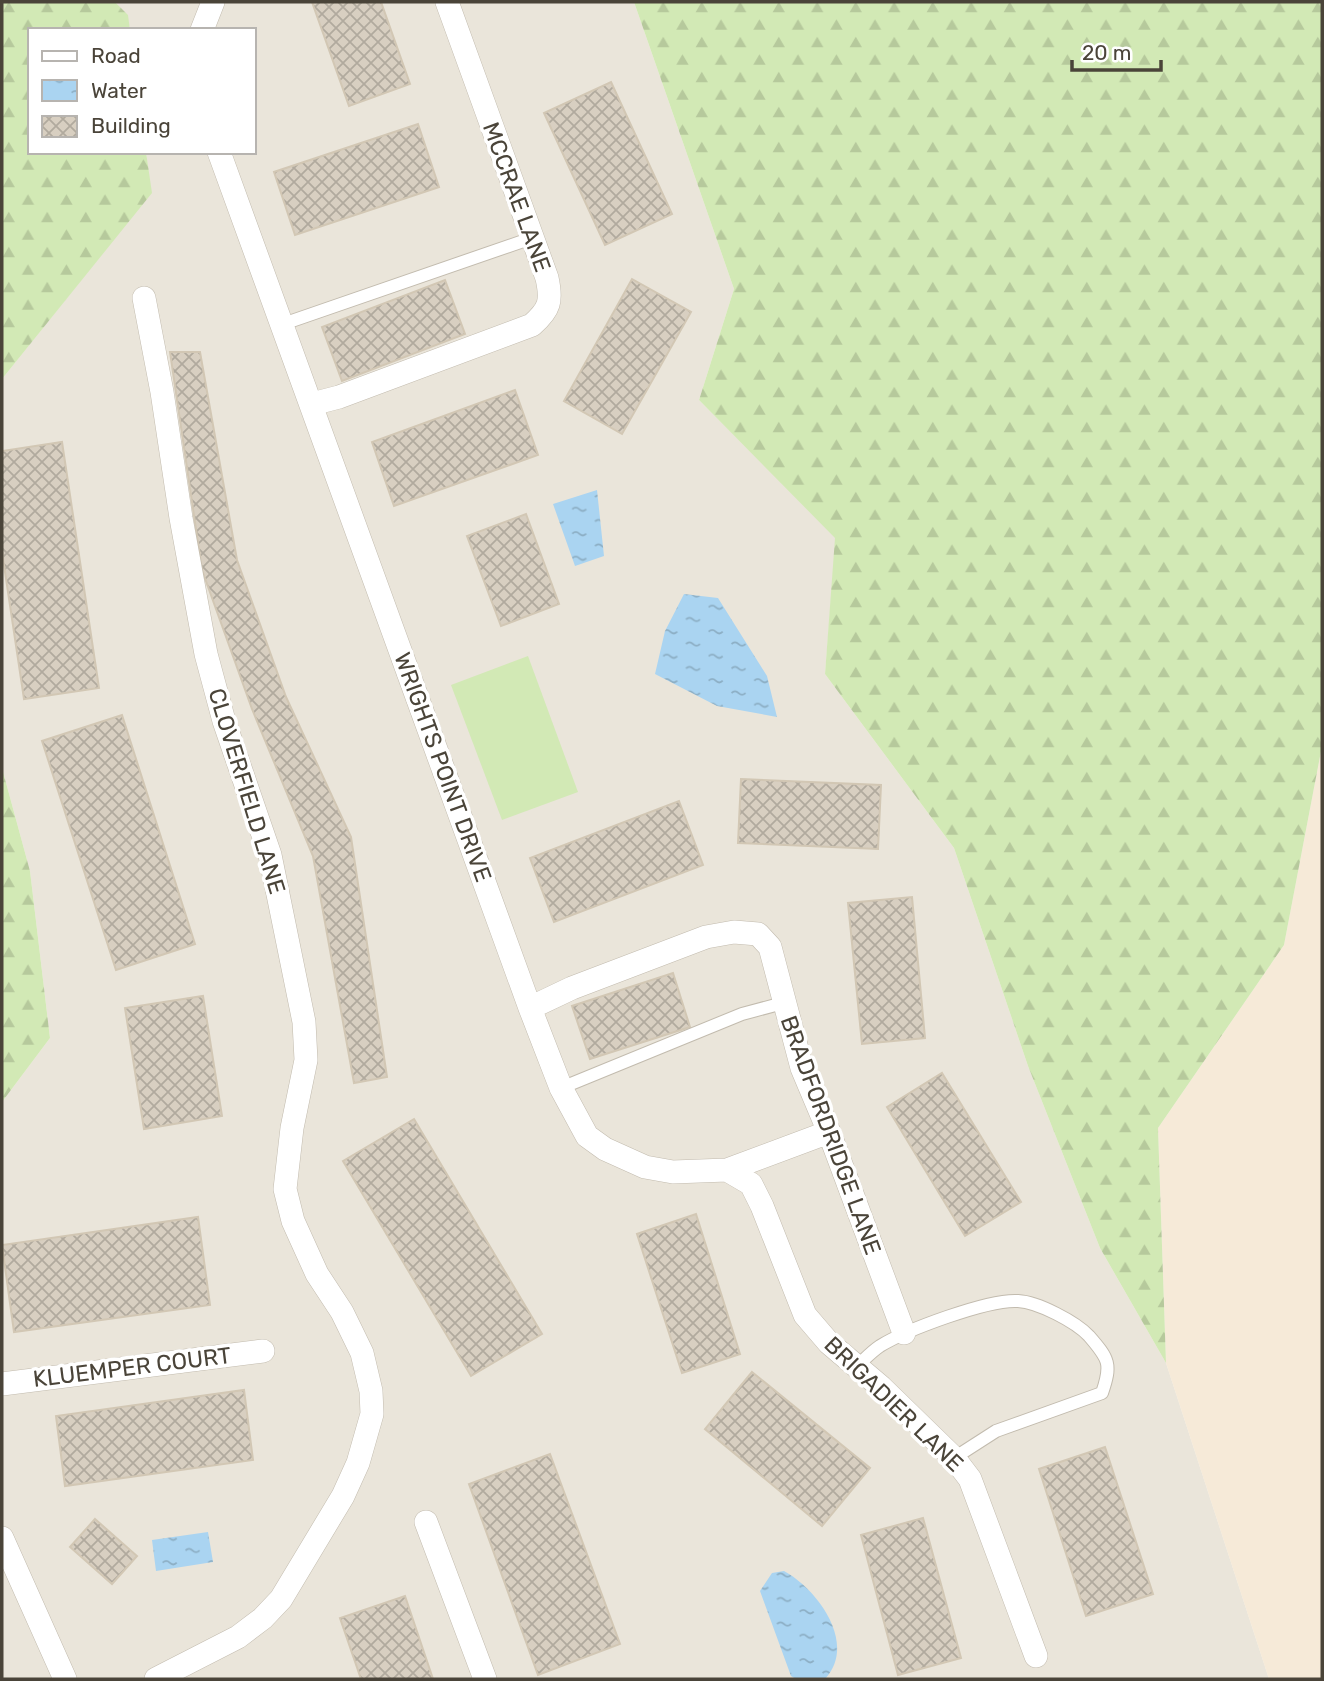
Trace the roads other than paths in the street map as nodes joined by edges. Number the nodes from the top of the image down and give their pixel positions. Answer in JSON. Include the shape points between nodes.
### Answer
{"nodes":[{"id":1,"x":213,"y":2,"type":"edge"},
{"id":2,"x":447,"y":2,"type":"edge"},
{"id":3,"x":203,"y":28,"type":"edge"},
{"id":4,"x":220,"y":154,"type":"edge"},
{"id":5,"x":532,"y":237,"type":"junction"},
{"id":6,"x":144,"y":298,"type":"dead end"},
{"id":7,"x":283,"y":324,"type":"junction"},
{"id":8,"x":312,"y":404,"type":"junction"},
{"id":9,"x":783,"y":1003,"type":"junction"},
{"id":10,"x":530,"y":1007,"type":"junction"},
{"id":11,"x":561,"y":1088,"type":"junction"},
{"id":12,"x":829,"y":1132,"type":"junction"},
{"id":13,"x":727,"y":1170,"type":"junction"},
{"id":14,"x":904,"y":1333,"type":"junction"},
{"id":15,"x":263,"y":1351,"type":"dead end"},
{"id":16,"x":856,"y":1367,"type":"junction"},
{"id":17,"x":2,"y":1384,"type":"edge"},
{"id":18,"x":954,"y":1458,"type":"junction"},
{"id":19,"x":426,"y":1522,"type":"dead end"},
{"id":20,"x":2,"y":1538,"type":"edge"},
{"id":21,"x":1036,"y":1656,"type":"dead end"},
{"id":22,"x":65,"y":1679,"type":"edge"},
{"id":23,"x":156,"y":1679,"type":"edge"},
{"id":24,"x":485,"y":1679,"type":"edge"}],
"edges":[{"from":1,"to":3,"type":"street"},
{"from":2,"to":5,"type":"street","name":"MCCRAE LANE"},
{"from":4,"to":7,"type":"street","name":"WRIGHTS POINT DRIVE"},
{"from":5,"to":7,"type":"lane"},
{"from":5,"to":8,"type":"street","name":"MCCRAE LANE","via":[[551,296],[544,314],[532,325]]},
{"from":6,"to":23,"type":"street","name":"CLOVERFIELD LANE","via":[[206,654],[270,855],[304,1022],[306,1060],[285,1189],[293,1221],[317,1274],[362,1353],[372,1414],[343,1496],[281,1599],[238,1637]]},
{"from":7,"to":8,"type":"street","name":"WRIGHTS POINT DRIVE"},
{"from":8,"to":10,"type":"street","name":"WRIGHTS POINT DRIVE"},
{"from":9,"to":10,"type":"street","name":"BRADFORDRIDGE LANE","via":[[770,947],[758,933],[734,932],[706,937]]},
{"from":9,"to":11,"type":"lane","via":[[742,1014]]},
{"from":9,"to":12,"type":"street","name":"BRADFORDRIDGE LANE","via":[[802,1068]]},
{"from":10,"to":11,"type":"street","name":"WRIGHTS POINT DRIVE"},
{"from":11,"to":13,"type":"street","name":"WRIGHTS POINT DRIVE","via":[[587,1136],[605,1149],[645,1167],[673,1172]]},
{"from":12,"to":13,"type":"street","name":"WRIGHTS POINT DRIVE"},
{"from":12,"to":14,"type":"street","name":"BRADFORDRIDGE LANE"},
{"from":13,"to":16,"type":"street","name":"BRIGADIER LANE","via":[[751,1184],[805,1315]]},
{"from":14,"to":16,"type":"lane"},
{"from":14,"to":18,"type":"lane","via":[[997,1302],[1020,1300],[1083,1329],[1105,1354],[1110,1370],[1102,1393],[996,1431]]},
{"from":15,"to":17,"type":"street","name":"KLUEMPER COURT"},
{"from":16,"to":18,"type":"street","name":"BRIGADIER LANE"},
{"from":18,"to":21,"type":"street","name":"BRIGADIER LANE","via":[[970,1479]]},
{"from":19,"to":24,"type":"street"},
{"from":20,"to":22,"type":"street"}]}
